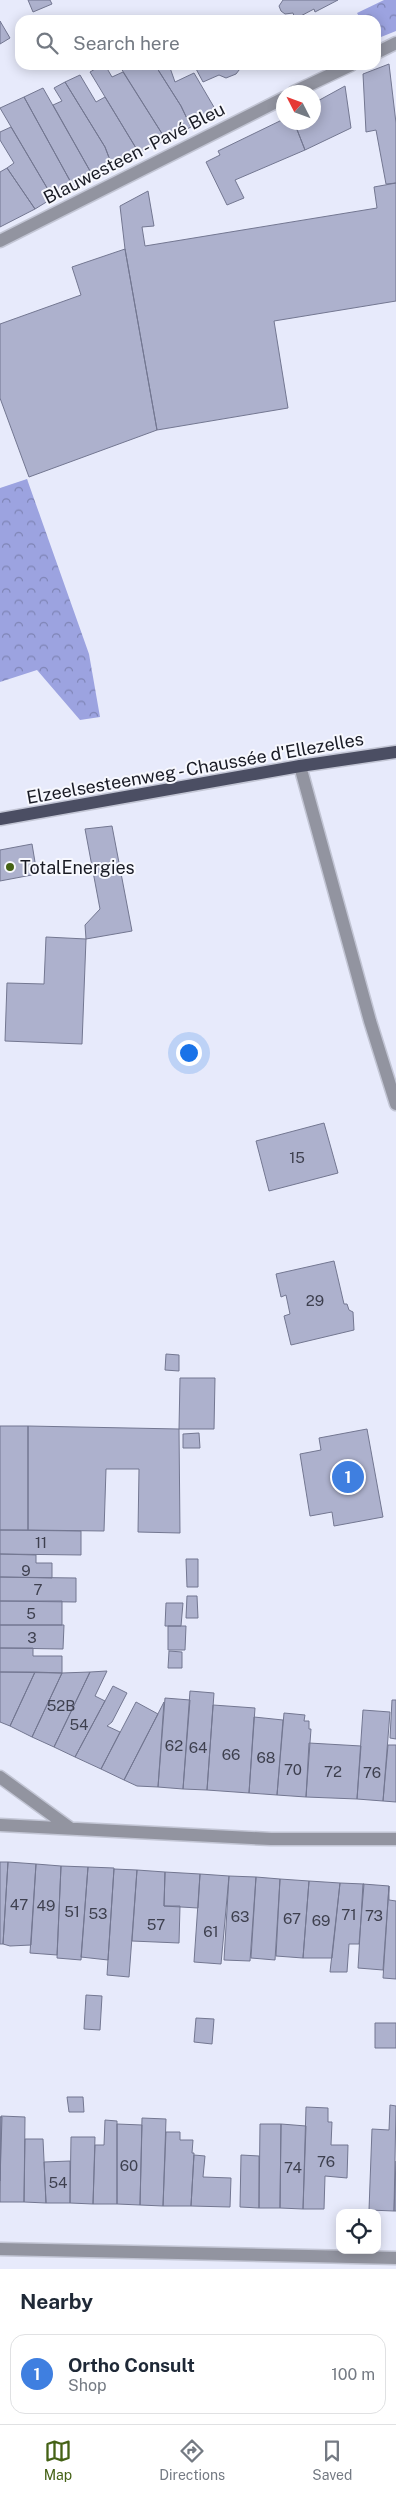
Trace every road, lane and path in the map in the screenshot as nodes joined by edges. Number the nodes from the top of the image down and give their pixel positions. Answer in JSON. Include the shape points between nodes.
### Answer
{"nodes":[{"id":1,"x":396,"y":44,"type":"edge"},
{"id":2,"x":381,"y":51,"type":"edge"},
{"id":3,"x":340,"y":70,"type":"edge"},
{"id":4,"x":309,"y":85,"type":"edge"},
{"id":5,"x":276,"y":102,"type":"edge"},
{"id":6,"x":0,"y":241,"type":"edge"},
{"id":7,"x":396,"y":752,"type":"edge"},
{"id":8,"x":300,"y":766,"type":"junction"},
{"id":9,"x":0,"y":819,"type":"edge"},
{"id":10,"x":396,"y":1104,"type":"edge"},
{"id":11,"x":0,"y":1777,"type":"edge"},
{"id":12,"x":0,"y":1825,"type":"edge"},
{"id":13,"x":70,"y":1828,"type":"junction"},
{"id":14,"x":396,"y":1839,"type":"edge"},
{"id":15,"x":0,"y":2249,"type":"edge"},
{"id":16,"x":396,"y":2258,"type":"edge"}],
"edges":[{"from":1,"to":2,"type":"street"},
{"from":3,"to":4,"type":"street"},
{"from":5,"to":6,"type":"street","name":"Blauwesteen - Pavé Bleu"},
{"from":7,"to":8,"type":"main road","name":"Elzeelsesteenweg - Chaussée d'Ellezelles"},
{"from":8,"to":9,"type":"main road","name":"Elzeelsesteenweg - Chaussée d'Ellezelles"},
{"from":8,"to":10,"type":"street"},
{"from":11,"to":13,"type":"street"},
{"from":12,"to":13,"type":"street"},
{"from":13,"to":14,"type":"street","via":[[271,1839]]},
{"from":15,"to":16,"type":"street"}]}
